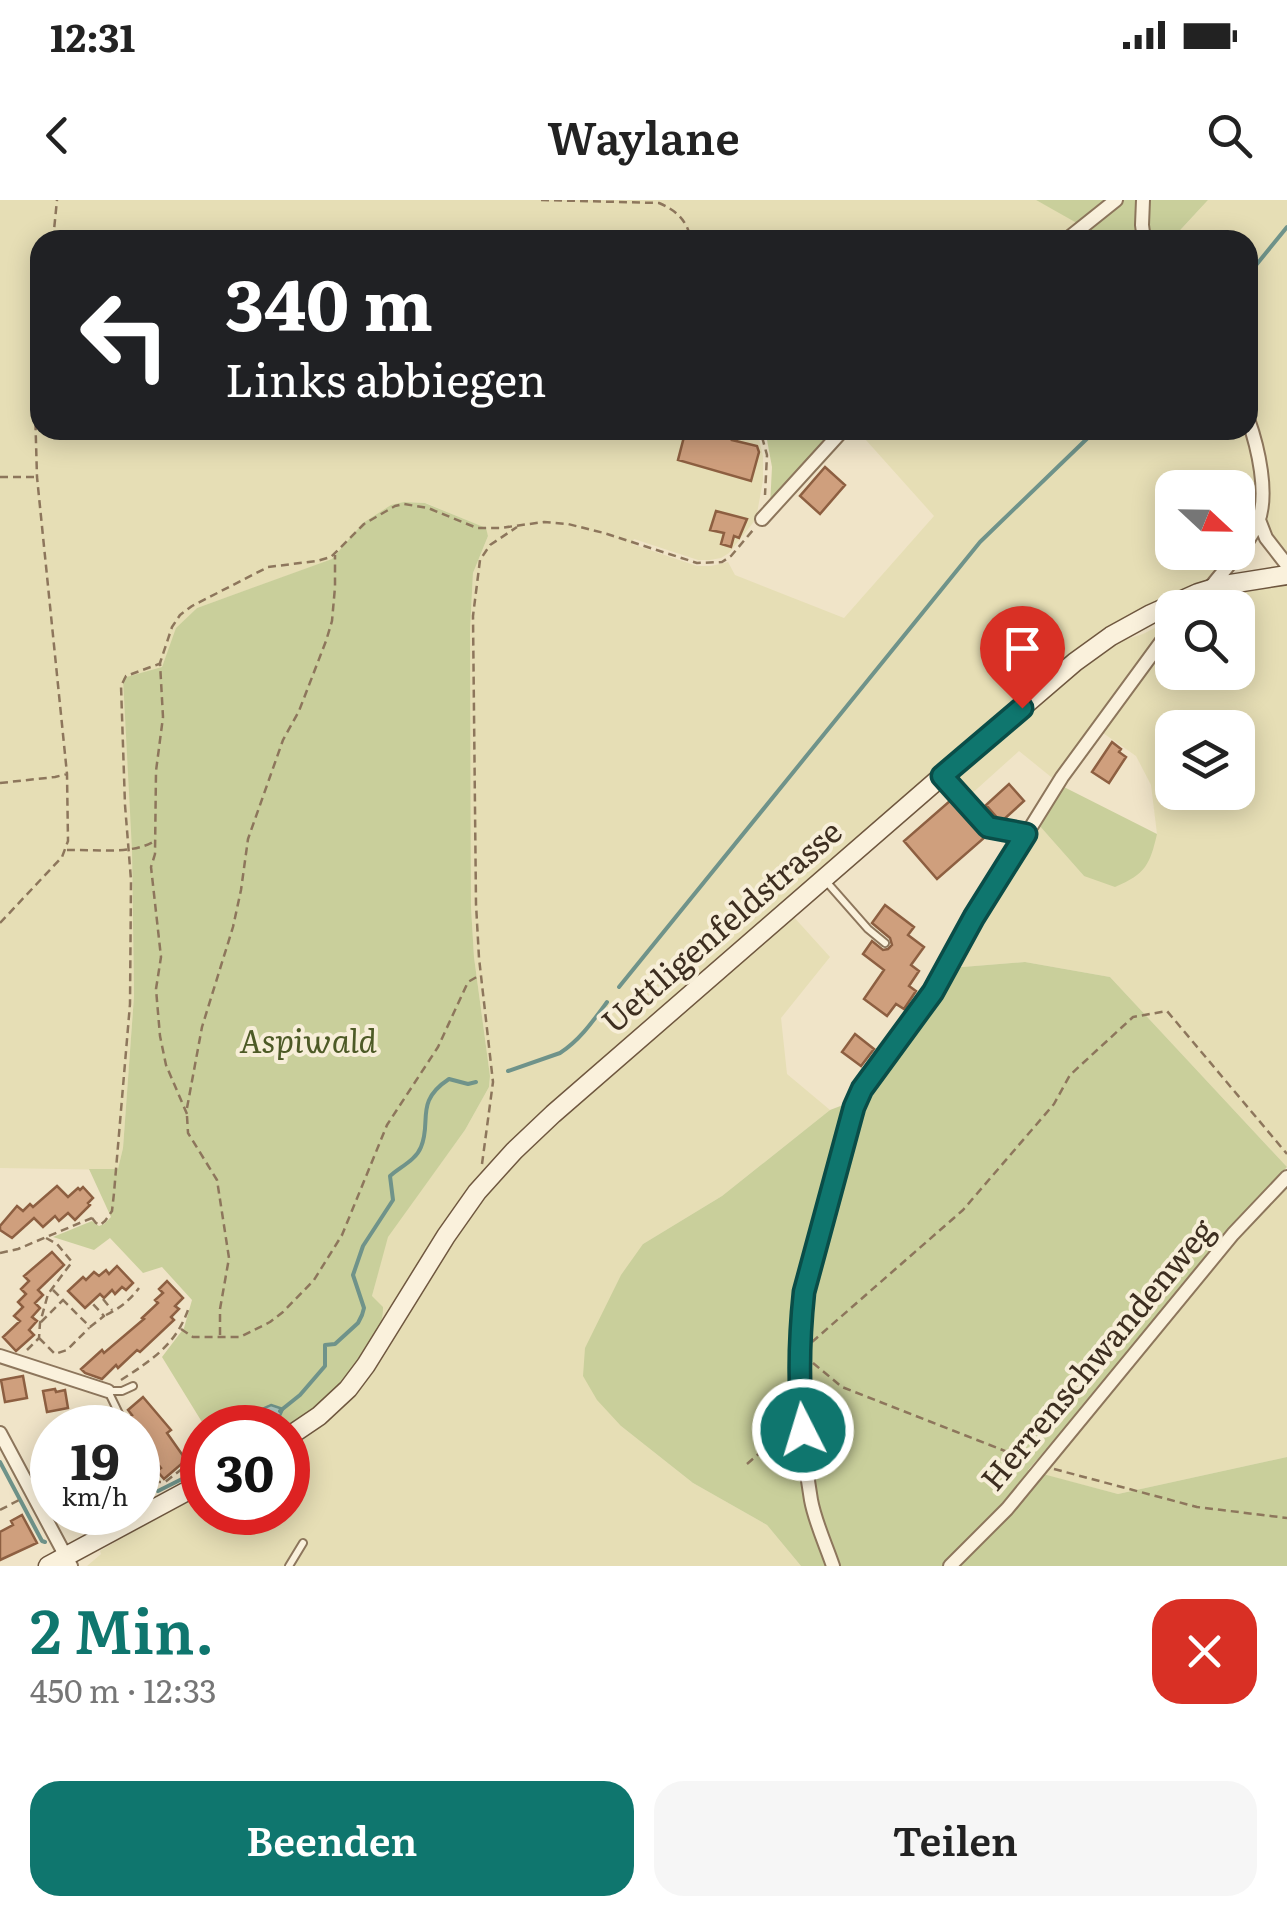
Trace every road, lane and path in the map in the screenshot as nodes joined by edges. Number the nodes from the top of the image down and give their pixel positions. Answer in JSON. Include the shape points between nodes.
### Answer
{"nodes":[{"id":1,"x":57,"y":200,"type":"edge"},
{"id":2,"x":541,"y":200,"type":"edge"},
{"id":3,"x":1116,"y":200,"type":"edge"},
{"id":4,"x":1143,"y":200,"type":"edge"},
{"id":5,"x":54,"y":230,"type":"edge"},
{"id":6,"x":688,"y":230,"type":"edge"},
{"id":7,"x":1079,"y":230,"type":"edge"},
{"id":8,"x":1144,"y":230,"type":"edge"},
{"id":9,"x":35,"y":440,"type":"edge"},
{"id":10,"x":763,"y":440,"type":"edge"},
{"id":11,"x":834,"y":440,"type":"edge"},
{"id":12,"x":1254,"y":440,"type":"edge"},
{"id":13,"x":36,"y":477,"type":"junction"},
{"id":14,"x":0,"y":478,"type":"edge"},
{"id":15,"x":762,"y":518,"type":"junction"},
{"id":16,"x":1259,"y":520,"type":"junction"},
{"id":17,"x":518,"y":526,"type":"junction"},
{"id":18,"x":335,"y":553,"type":"junction"},
{"id":19,"x":1287,"y":565,"type":"edge"},
{"id":20,"x":1287,"y":575,"type":"edge"},
{"id":21,"x":1204,"y":590,"type":"edge"},
{"id":22,"x":1218,"y":590,"type":"edge"},
{"id":23,"x":1155,"y":612,"type":"edge"},
{"id":24,"x":1155,"y":650,"type":"edge"},
{"id":25,"x":160,"y":662,"type":"junction"},
{"id":26,"x":67,"y":774,"type":"junction"},
{"id":27,"x":942,"y":776,"type":"junction"},
{"id":28,"x":0,"y":783,"type":"edge"},
{"id":29,"x":1026,"y":834,"type":"junction"},
{"id":30,"x":154,"y":840,"type":"junction"},
{"id":31,"x":129,"y":848,"type":"junction"},
{"id":32,"x":66,"y":850,"type":"junction"},
{"id":33,"x":824,"y":879,"type":"junction"},
{"id":34,"x":0,"y":923,"type":"edge"},
{"id":35,"x":885,"y":943,"type":"dead end"},
{"id":36,"x":481,"y":974,"type":"junction"},
{"id":37,"x":187,"y":1114,"type":"junction"},
{"id":38,"x":1287,"y":1154,"type":"edge"},
{"id":39,"x":1287,"y":1177,"type":"edge"},
{"id":40,"x":478,"y":1192,"type":"junction"},
{"id":41,"x":46,"y":1238,"type":"junction"},
{"id":42,"x":0,"y":1252,"type":"edge"},
{"id":43,"x":138,"y":1288,"type":"dead end"},
{"id":44,"x":52,"y":1289,"type":"junction"},
{"id":45,"x":103,"y":1299,"type":"dead end"},
{"id":46,"x":62,"y":1300,"type":"junction"},
{"id":47,"x":92,"y":1303,"type":"dead end"},
{"id":48,"x":189,"y":1307,"type":"dead end"},
{"id":49,"x":113,"y":1312,"type":"junction"},
{"id":50,"x":104,"y":1316,"type":"junction"},
{"id":51,"x":40,"y":1323,"type":"junction"},
{"id":52,"x":90,"y":1327,"type":"junction"},
{"id":53,"x":180,"y":1329,"type":"junction"},
{"id":54,"x":220,"y":1337,"type":"junction"},
{"id":55,"x":39,"y":1338,"type":"junction"},
{"id":56,"x":800,"y":1353,"type":"junction"},
{"id":57,"x":0,"y":1356,"type":"edge"},
{"id":58,"x":22,"y":1356,"type":"dead end"},
{"id":59,"x":133,"y":1386,"type":"dead end"},
{"id":60,"x":106,"y":1391,"type":"junction"},
{"id":61,"x":799,"y":1394,"type":"junction"},
{"id":62,"x":114,"y":1405,"type":"edge"},
{"id":63,"x":310,"y":1421,"type":"edge"},
{"id":64,"x":0,"y":1433,"type":"edge"},
{"id":65,"x":747,"y":1464,"type":"dead end"},
{"id":66,"x":1043,"y":1466,"type":"junction"},
{"id":67,"x":24,"y":1498,"type":"dead end"},
{"id":68,"x":0,"y":1510,"type":"edge"},
{"id":69,"x":1287,"y":1518,"type":"edge"},
{"id":70,"x":112,"y":1535,"type":"edge"},
{"id":71,"x":302,"y":1543,"type":"dead end"},
{"id":72,"x":69,"y":1561,"type":"edge"},
{"id":73,"x":48,"y":1566,"type":"edge"},
{"id":74,"x":288,"y":1566,"type":"edge"},
{"id":75,"x":833,"y":1566,"type":"edge"},
{"id":76,"x":950,"y":1566,"type":"edge"}],
"edges":[{"from":1,"to":5,"type":"path"},
{"from":2,"to":6,"type":"path","via":[[659,203],[674,210]]},
{"from":3,"to":7,"type":"street"},
{"from":4,"to":8,"type":"street"},
{"from":9,"to":13,"type":"path"},
{"from":10,"to":15,"type":"path"},
{"from":11,"to":15,"type":"street"},
{"from":12,"to":16,"type":"street"},
{"from":13,"to":14,"type":"path"},
{"from":13,"to":26,"type":"path"},
{"from":15,"to":17,"type":"path","via":[[731,556],[710,564],[568,524]]},
{"from":16,"to":19,"type":"street"},
{"from":16,"to":21,"type":"street"},
{"from":17,"to":18,"type":"path","via":[[477,528],[404,504],[364,524]]},
{"from":17,"to":36,"type":"path","via":[[480,560],[473,616]]},
{"from":18,"to":25,"type":"path","via":[[268,567],[192,606],[172,627]]},
{"from":18,"to":37,"type":"path","via":[[332,620],[248,840]]},
{"from":20,"to":22,"type":"main road","name":"Uettligenfeldstrasse"},
{"from":23,"to":27,"type":"main road","name":"Uettligenfeldstrasse","via":[[1075,662]]},
{"from":24,"to":29,"type":"street"},
{"from":25,"to":30,"type":"path","via":[[164,717]]},
{"from":25,"to":31,"type":"path","via":[[126,676],[121,686]]},
{"from":26,"to":28,"type":"path"},
{"from":26,"to":32,"type":"path"},
{"from":27,"to":29,"type":"lane","via":[[988,827]]},
{"from":27,"to":33,"type":"main road","name":"Uettligenfeldstrasse"},
{"from":29,"to":56,"type":"street","via":[[933,992],[854,1107],[804,1292]]},
{"from":30,"to":31,"type":"path"},
{"from":30,"to":37,"type":"path","via":[[160,1036]]},
{"from":31,"to":32,"type":"path"},
{"from":31,"to":41,"type":"path","via":[[130,1004],[112,1211],[99,1225],[91,1216]]},
{"from":32,"to":34,"type":"path"},
{"from":33,"to":35,"type":"lane"},
{"from":33,"to":40,"type":"main road","name":"Uettligenfeldstrasse","via":[[553,1114]]},
{"from":36,"to":40,"type":"path","via":[[493,1091]]},
{"from":36,"to":54,"type":"path","via":[[468,982],[438,1047],[387,1126],[322,1269],[270,1322]]},
{"from":37,"to":54,"type":"path","via":[[188,1133],[217,1180],[229,1258]]},
{"from":38,"to":56,"type":"path","via":[[1167,1011],[1133,1017],[1070,1075],[1054,1104],[962,1210]]},
{"from":39,"to":66,"type":"street","name":"Herrenschwandenweg"},
{"from":40,"to":63,"type":"main road","name":"Uettligenfeldstrasse","via":[[357,1377]]},
{"from":41,"to":42,"type":"path"},
{"from":41,"to":44,"type":"path","via":[[72,1262]]},
{"from":43,"to":49,"type":"path"},
{"from":44,"to":46,"type":"path"},
{"from":44,"to":51,"type":"path"},
{"from":45,"to":49,"type":"path"},
{"from":46,"to":51,"type":"path"},
{"from":46,"to":52,"type":"path"},
{"from":47,"to":50,"type":"path"},
{"from":48,"to":53,"type":"path"},
{"from":49,"to":50,"type":"path"},
{"from":50,"to":52,"type":"path"},
{"from":51,"to":55,"type":"path"},
{"from":52,"to":55,"type":"path","via":[[54,1354]]},
{"from":53,"to":54,"type":"path"},
{"from":53,"to":60,"type":"path","via":[[160,1355]]},
{"from":55,"to":58,"type":"path"},
{"from":56,"to":61,"type":"street"},
{"from":56,"to":66,"type":"path","via":[[842,1386]]},
{"from":57,"to":60,"type":"street"},
{"from":59,"to":60,"type":"lane"},
{"from":60,"to":62,"type":"lane"},
{"from":61,"to":65,"type":"path","via":[[764,1450]]},
{"from":61,"to":75,"type":"street","via":[[812,1504]]},
{"from":64,"to":72,"type":"street"},
{"from":66,"to":69,"type":"path","via":[[1197,1507]]},
{"from":66,"to":76,"type":"street","name":"Herrenschwandenweg"},
{"from":67,"to":68,"type":"path"},
{"from":70,"to":72,"type":"main road"},
{"from":71,"to":74,"type":"lane"},
{"from":72,"to":73,"type":"main road"}]}
